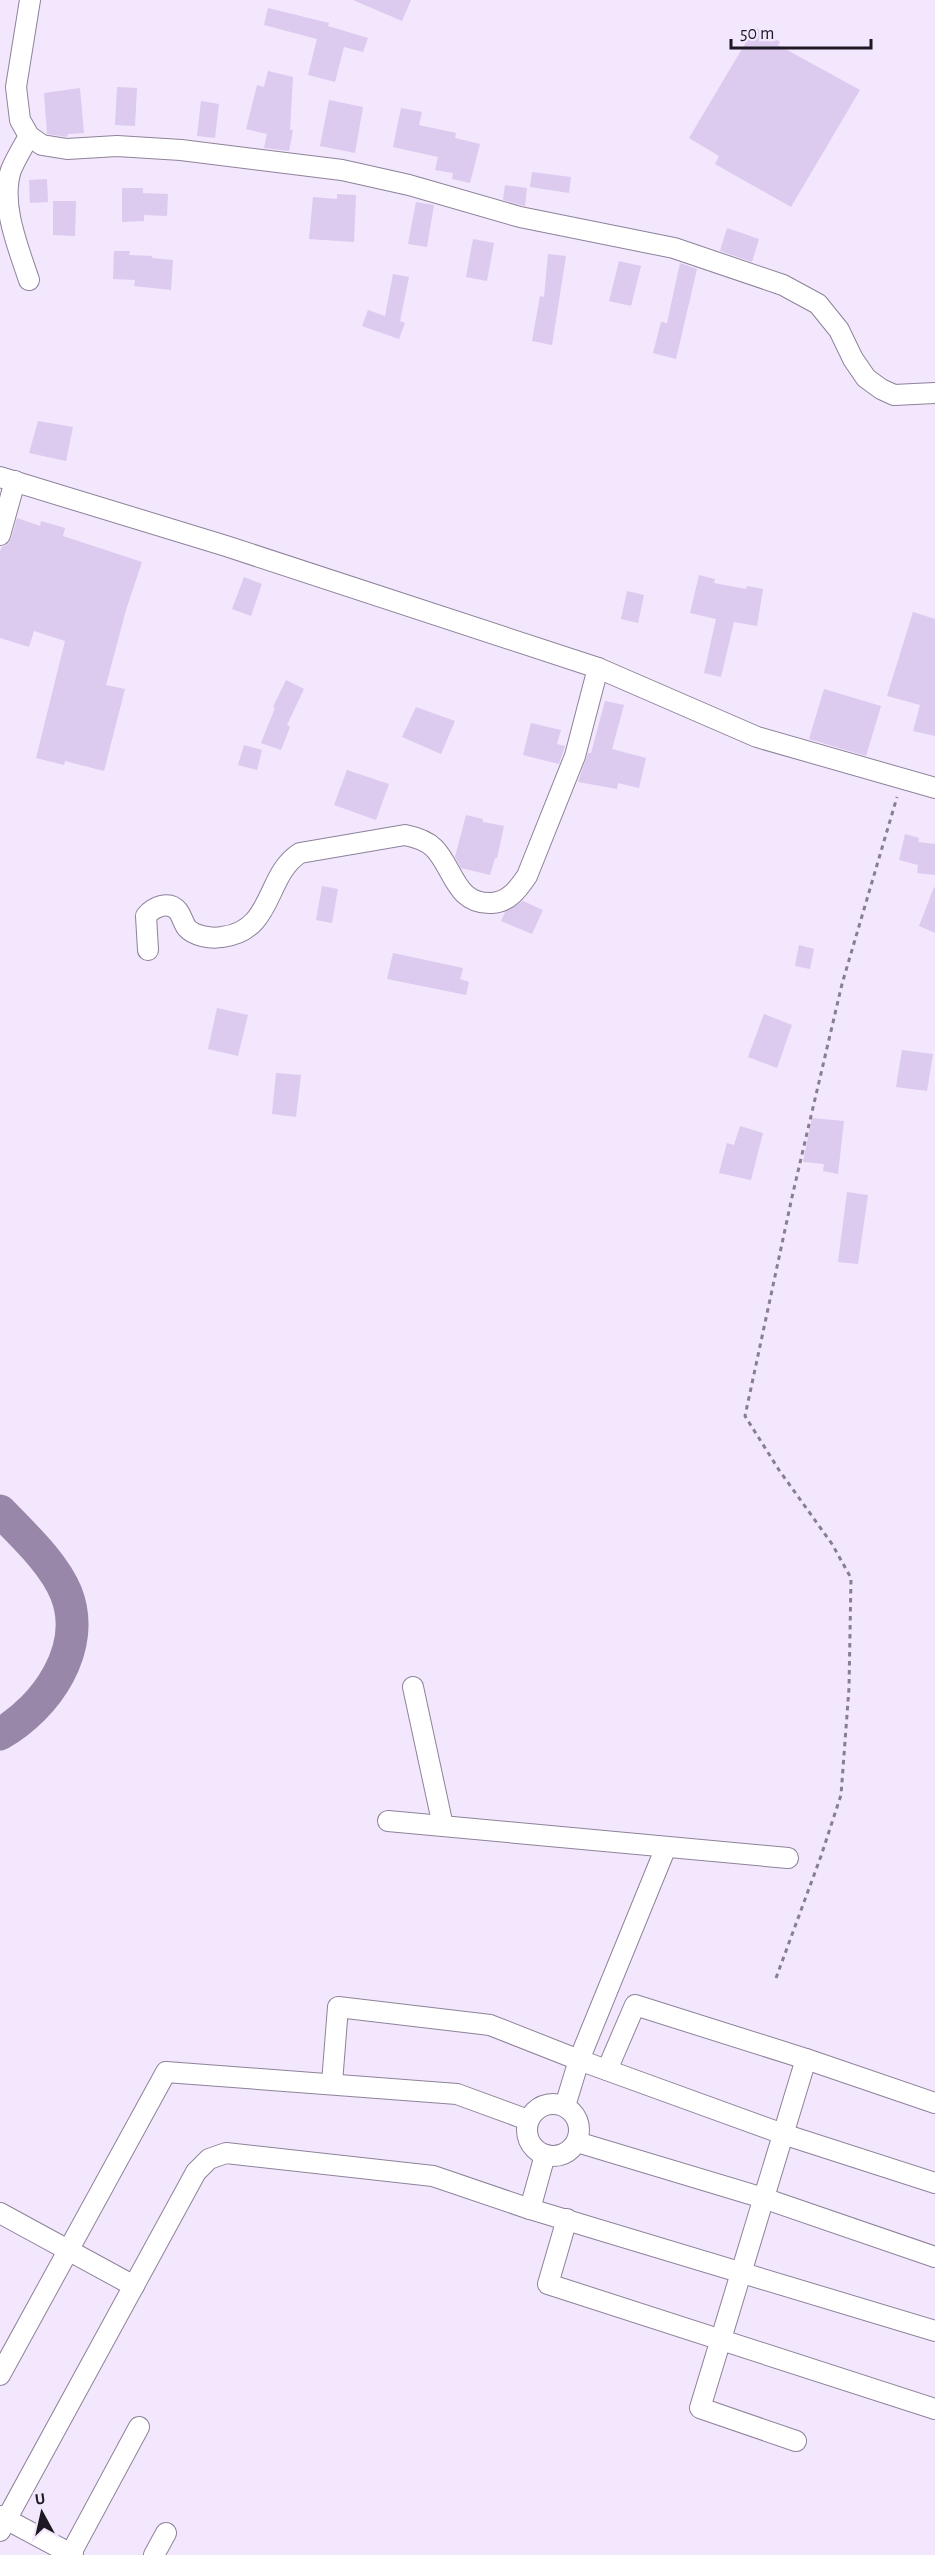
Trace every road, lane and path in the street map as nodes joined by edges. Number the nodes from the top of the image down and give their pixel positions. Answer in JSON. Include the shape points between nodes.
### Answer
{"nodes":[{"id":1,"x":30,"y":0,"type":"edge"},
{"id":2,"x":29,"y":136,"type":"junction"},
{"id":3,"x":29,"y":280,"type":"dead end"},
{"id":4,"x":935,"y":393,"type":"edge"},
{"id":5,"x":8,"y":479,"type":"edge"},
{"id":6,"x":0,"y":535,"type":"edge"},
{"id":7,"x":598,"y":668,"type":"junction"},
{"id":8,"x":902,"y":780,"type":"junction"},
{"id":9,"x":935,"y":788,"type":"edge"},
{"id":10,"x":148,"y":950,"type":"dead end"},
{"id":11,"x":413,"y":1687,"type":"dead end"},
{"id":12,"x":388,"y":1821,"type":"dead end"},
{"id":13,"x":443,"y":1826,"type":"junction"},
{"id":14,"x":666,"y":1847,"type":"junction"},
{"id":15,"x":788,"y":1858,"type":"dead end"},
{"id":16,"x":776,"y":1978,"type":"dead end"},
{"id":17,"x":806,"y":2059,"type":"junction"},
{"id":18,"x":579,"y":2060,"type":"junction"},
{"id":19,"x":607,"y":2070,"type":"junction"},
{"id":20,"x":332,"y":2084,"type":"junction"},
{"id":21,"x":935,"y":2103,"type":"edge"},
{"id":22,"x":565,"y":2106,"type":"junction"},
{"id":23,"x":528,"y":2120,"type":"junction"},
{"id":24,"x":783,"y":2134,"type":"junction"},
{"id":25,"x":577,"y":2142,"type":"junction"},
{"id":26,"x":545,"y":2155,"type":"junction"},
{"id":27,"x":935,"y":2182,"type":"edge"},
{"id":28,"x":763,"y":2198,"type":"junction"},
{"id":29,"x":530,"y":2209,"type":"junction"},
{"id":30,"x":0,"y":2214,"type":"edge"},
{"id":31,"x":567,"y":2219,"type":"junction"},
{"id":32,"x":69,"y":2250,"type":"junction"},
{"id":33,"x":935,"y":2257,"type":"edge"},
{"id":34,"x":742,"y":2271,"type":"junction"},
{"id":35,"x":134,"y":2286,"type":"junction"},
{"id":36,"x":935,"y":2331,"type":"edge"},
{"id":37,"x":721,"y":2340,"type":"junction"},
{"id":38,"x":0,"y":2375,"type":"edge"},
{"id":39,"x":935,"y":2409,"type":"edge"},
{"id":40,"x":139,"y":2427,"type":"dead end"},
{"id":41,"x":796,"y":2441,"type":"dead end"},
{"id":42,"x":2,"y":2522,"type":"edge"},
{"id":43,"x":166,"y":2533,"type":"dead end"},
{"id":44,"x":72,"y":2554,"type":"edge"},
{"id":45,"x":154,"y":2555,"type":"edge"}],
"edges":[{"from":1,"to":2,"type":"street","via":[[16,87],[20,120]]},
{"from":2,"to":3,"type":"street","via":[[10,171],[6,193],[11,228]]},
{"from":2,"to":4,"type":"street","via":[[42,145],[67,149],[117,146],[181,150],[342,170],[409,184],[520,217],[674,248],[783,285],[818,304],[839,330],[866,378],[880,389],[894,395]]},
{"from":5,"to":6,"type":"street"},
{"from":5,"to":7,"type":"street"},
{"from":7,"to":8,"type":"street","via":[[757,737]]},
{"from":7,"to":10,"type":"street","via":[[575,756],[527,876],[516,892],[501,902],[480,903],[465,895],[435,849],[405,835],[300,853],[288,860],[255,921],[235,934],[221,938],[195,934],[177,910],[167,905],[157,907],[146,916]]},
{"from":8,"to":9,"type":"street"},
{"from":8,"to":16,"type":"path","via":[[842,984],[745,1416],[851,1578],[849,1688],[841,1795]]},
{"from":11,"to":13,"type":"street"},
{"from":12,"to":13,"type":"street"},
{"from":13,"to":14,"type":"street"},
{"from":14,"to":15,"type":"street"},
{"from":14,"to":18,"type":"street"},
{"from":17,"to":19,"type":"street","via":[[635,2005]]},
{"from":17,"to":21,"type":"street"},
{"from":17,"to":24,"type":"street"},
{"from":18,"to":19,"type":"street"},
{"from":18,"to":20,"type":"street","via":[[490,2025],[338,2007]]},
{"from":18,"to":22,"type":"street"},
{"from":19,"to":24,"type":"street"},
{"from":20,"to":23,"type":"street","via":[[457,2094]]},
{"from":20,"to":32,"type":"street","via":[[166,2073]]},
{"from":22,"to":23,"type":"street","via":[[541,2106]]},
{"from":22,"to":25,"type":"street","via":[[577,2117]]},
{"from":23,"to":26,"type":"street","via":[[529,2142]]},
{"from":24,"to":27,"type":"street"},
{"from":24,"to":28,"type":"street"},
{"from":25,"to":26,"type":"street","via":[[565,2153]]},
{"from":25,"to":28,"type":"street"},
{"from":26,"to":29,"type":"street"},
{"from":28,"to":33,"type":"street"},
{"from":28,"to":34,"type":"street"},
{"from":29,"to":31,"type":"street"},
{"from":29,"to":35,"type":"street","via":[[433,2176],[226,2153],[209,2159],[196,2172]]},
{"from":30,"to":32,"type":"street"},
{"from":31,"to":34,"type":"street"},
{"from":31,"to":37,"type":"street","via":[[548,2284]]},
{"from":32,"to":35,"type":"street"},
{"from":32,"to":38,"type":"street"},
{"from":34,"to":36,"type":"street"},
{"from":34,"to":37,"type":"street"},
{"from":35,"to":42,"type":"street"},
{"from":37,"to":39,"type":"street"},
{"from":37,"to":41,"type":"street","via":[[700,2408]]},
{"from":40,"to":44,"type":"street"},
{"from":42,"to":44,"type":"street"},
{"from":43,"to":45,"type":"street"}]}
